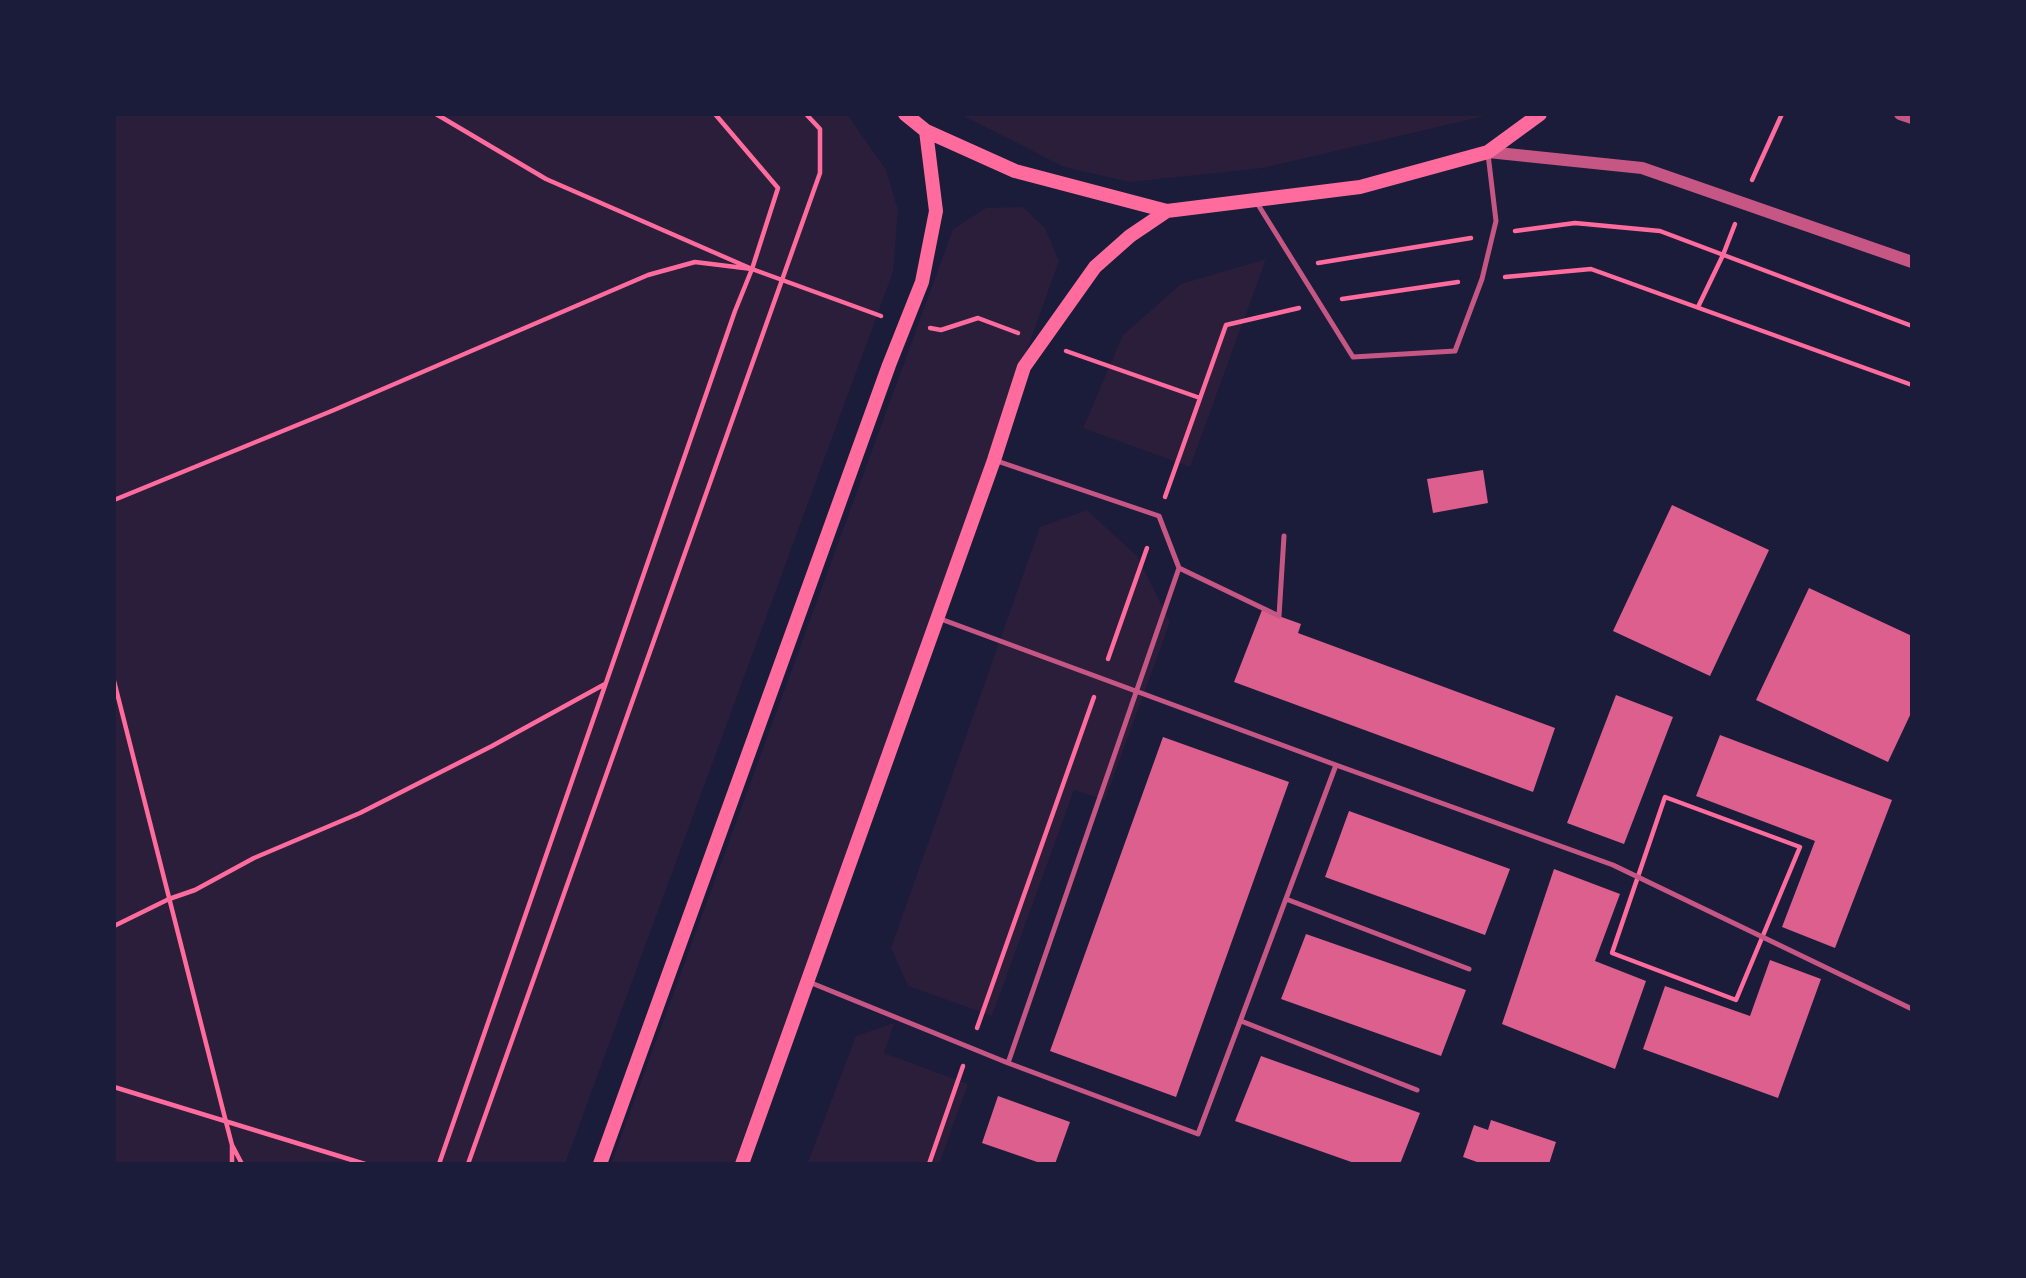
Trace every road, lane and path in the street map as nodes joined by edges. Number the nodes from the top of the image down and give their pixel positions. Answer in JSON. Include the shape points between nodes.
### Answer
{"nodes":[{"id":1,"x":436,"y":114,"type":"edge"},
{"id":2,"x":715,"y":114,"type":"edge"},
{"id":3,"x":806,"y":114,"type":"edge"},
{"id":4,"x":905,"y":114,"type":"edge"},
{"id":5,"x":1541,"y":114,"type":"edge"},
{"id":6,"x":1900,"y":114,"type":"edge"},
{"id":7,"x":1912,"y":118,"type":"edge"},
{"id":8,"x":926,"y":131,"type":"junction"},
{"id":9,"x":1488,"y":152,"type":"junction"},
{"id":10,"x":1255,"y":200,"type":"junction"},
{"id":11,"x":1167,"y":212,"type":"junction"},
{"id":12,"x":1493,"y":235,"type":"junction"},
{"id":13,"x":1912,"y":262,"type":"edge"},
{"id":14,"x":1296,"y":267,"type":"junction"},
{"id":15,"x":752,"y":269,"type":"junction"},
{"id":16,"x":782,"y":279,"type":"junction"},
{"id":17,"x":905,"y":325,"type":"junction"},
{"id":18,"x":1912,"y":326,"type":"edge"},
{"id":19,"x":1042,"y":342,"type":"junction"},
{"id":20,"x":1200,"y":398,"type":"dead end"},
{"id":21,"x":994,"y":460,"type":"junction"},
{"id":22,"x":114,"y":500,"type":"edge"},
{"id":23,"x":1284,"y":536,"type":"dead end"},
{"id":24,"x":1179,"y":568,"type":"junction"},
{"id":25,"x":937,"y":618,"type":"junction"},
{"id":26,"x":114,"y":681,"type":"edge"},
{"id":27,"x":606,"y":684,"type":"junction"},
{"id":28,"x":1136,"y":691,"type":"junction"},
{"id":29,"x":1336,"y":765,"type":"junction"},
{"id":30,"x":169,"y":899,"type":"junction"},
{"id":31,"x":1286,"y":899,"type":"junction"},
{"id":32,"x":114,"y":926,"type":"edge"},
{"id":33,"x":1469,"y":969,"type":"dead end"},
{"id":34,"x":806,"y":981,"type":"junction"},
{"id":35,"x":1912,"y":1009,"type":"edge"},
{"id":36,"x":1241,"y":1021,"type":"junction"},
{"id":37,"x":1008,"y":1063,"type":"junction"},
{"id":38,"x":114,"y":1087,"type":"edge"},
{"id":39,"x":1417,"y":1090,"type":"dead end"},
{"id":40,"x":226,"y":1122,"type":"junction"},
{"id":41,"x":232,"y":1145,"type":"junction"},
{"id":42,"x":232,"y":1164,"type":"edge"},
{"id":43,"x":242,"y":1164,"type":"edge"},
{"id":44,"x":365,"y":1164,"type":"edge"},
{"id":45,"x":439,"y":1164,"type":"edge"},
{"id":46,"x":468,"y":1164,"type":"edge"},
{"id":47,"x":600,"y":1164,"type":"edge"},
{"id":48,"x":742,"y":1164,"type":"edge"}],
"edges":[{"from":1,"to":15,"type":"path","via":[[546,179]]},
{"from":2,"to":15,"type":"path","via":[[778,188]]},
{"from":3,"to":16,"type":"path","via":[[820,129],[820,173]]},
{"from":4,"to":8,"type":"main road"},
{"from":5,"to":9,"type":"main road"},
{"from":6,"to":7,"type":"street"},
{"from":8,"to":11,"type":"main road","via":[[1015,171]]},
{"from":8,"to":17,"type":"main road","via":[[936,211],[922,282]]},
{"from":9,"to":10,"type":"main road","via":[[1360,187]]},
{"from":9,"to":12,"type":"lane","via":[[1496,221]]},
{"from":9,"to":13,"type":"street","via":[[1642,167]]},
{"from":10,"to":11,"type":"main road"},
{"from":10,"to":14,"type":"lane"},
{"from":11,"to":19,"type":"main road","via":[[1095,267]]},
{"from":12,"to":14,"type":"path"},
{"from":12,"to":14,"type":"lane","via":[[1455,351],[1353,357]]},
{"from":12,"to":18,"type":"path","via":[[1575,223],[1660,231]]},
{"from":15,"to":16,"type":"path"},
{"from":15,"to":22,"type":"path","via":[[695,262],[648,275]]},
{"from":15,"to":27,"type":"path"},
{"from":16,"to":17,"type":"path"},
{"from":16,"to":46,"type":"path"},
{"from":17,"to":19,"type":"path","via":[[942,330],[978,318]]},
{"from":17,"to":47,"type":"main road"},
{"from":19,"to":20,"type":"path"},
{"from":19,"to":21,"type":"main road","via":[[1024,368]]},
{"from":21,"to":24,"type":"lane","via":[[1159,516]]},
{"from":21,"to":25,"type":"main road"},
{"from":23,"to":24,"type":"lane","via":[[1279,616]]},
{"from":24,"to":28,"type":"lane"},
{"from":25,"to":28,"type":"lane"},
{"from":25,"to":34,"type":"main road"},
{"from":26,"to":30,"type":"path"},
{"from":27,"to":30,"type":"path","via":[[372,807]]},
{"from":27,"to":45,"type":"path"},
{"from":28,"to":29,"type":"lane"},
{"from":28,"to":37,"type":"lane"},
{"from":29,"to":31,"type":"lane"},
{"from":29,"to":35,"type":"lane","via":[[1613,865]]},
{"from":30,"to":32,"type":"path"},
{"from":30,"to":40,"type":"path"},
{"from":31,"to":33,"type":"lane"},
{"from":31,"to":36,"type":"lane"},
{"from":34,"to":37,"type":"lane"},
{"from":34,"to":48,"type":"main road"},
{"from":36,"to":37,"type":"lane","via":[[1198,1134]]},
{"from":36,"to":39,"type":"lane"},
{"from":38,"to":40,"type":"path"},
{"from":40,"to":41,"type":"path"},
{"from":40,"to":44,"type":"path"},
{"from":41,"to":42,"type":"path"},
{"from":41,"to":43,"type":"path"}]}
